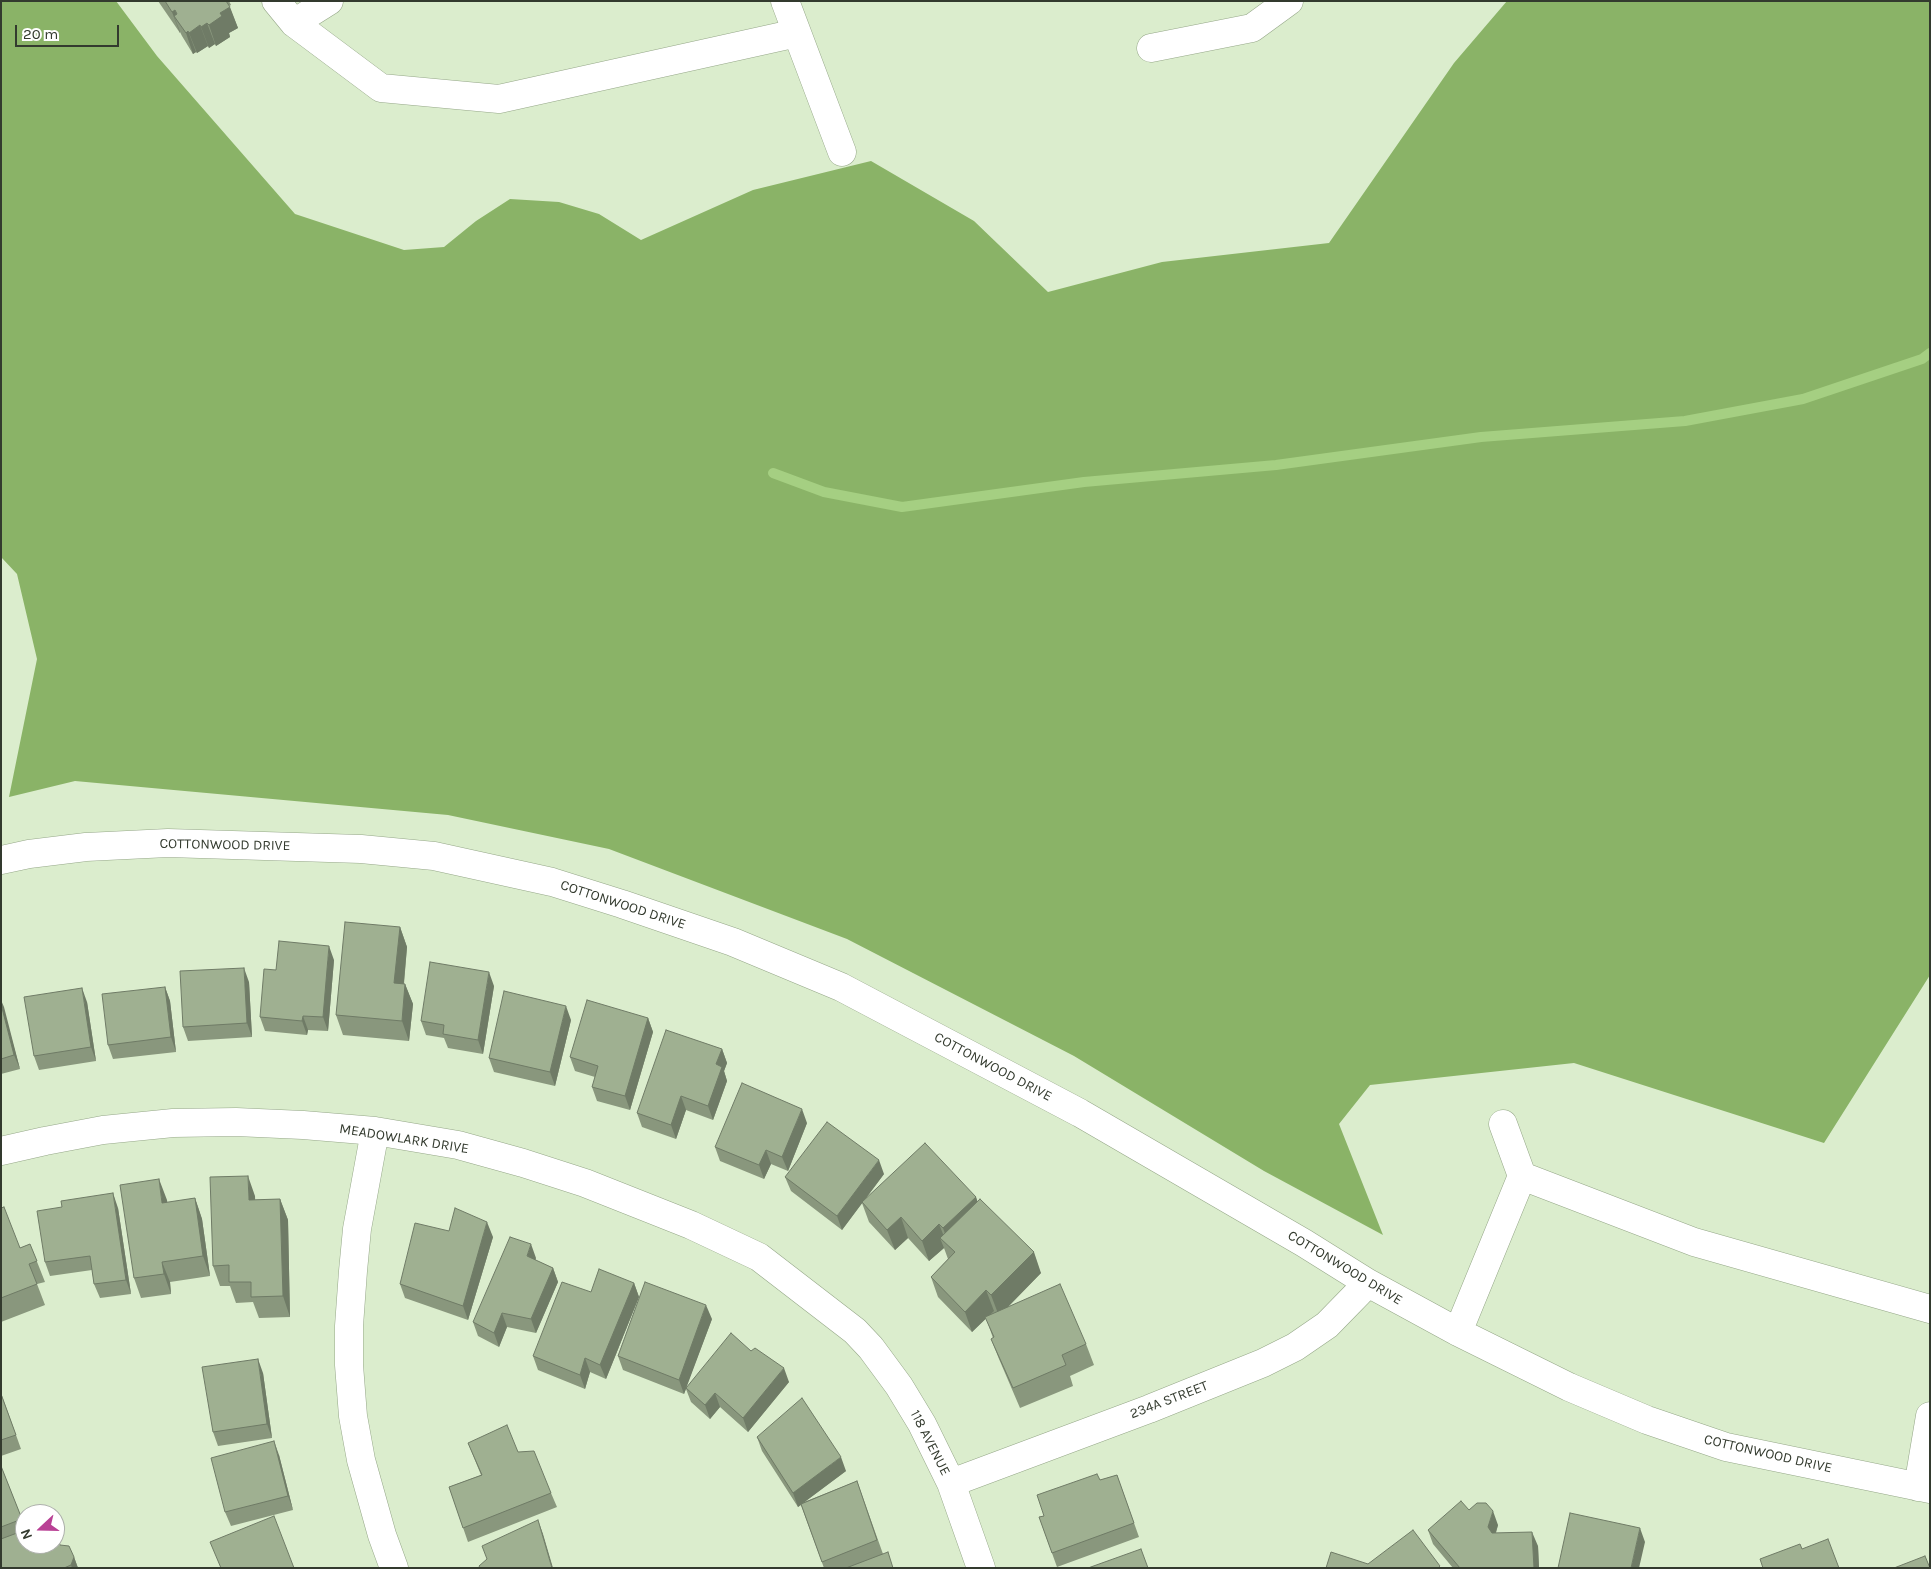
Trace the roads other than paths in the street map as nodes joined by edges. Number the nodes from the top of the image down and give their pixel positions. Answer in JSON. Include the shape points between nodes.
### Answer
{"nodes":[{"id":1,"x":276,"y":1,"type":"edge"},
{"id":2,"x":329,"y":1,"type":"edge"},
{"id":3,"x":785,"y":1,"type":"edge"},
{"id":4,"x":1289,"y":1,"type":"edge"},
{"id":5,"x":294,"y":23,"type":"junction"},
{"id":6,"x":797,"y":33,"type":"junction"},
{"id":7,"x":1151,"y":48,"type":"dead end"},
{"id":8,"x":842,"y":152,"type":"dead end"},
{"id":9,"x":1,"y":860,"type":"edge"},
{"id":10,"x":1503,"y":1124,"type":"dead end"},
{"id":11,"x":375,"y":1131,"type":"junction"},
{"id":12,"x":1,"y":1151,"type":"edge"},
{"id":13,"x":1522,"y":1176,"type":"junction"},
{"id":14,"x":1368,"y":1283,"type":"junction"},
{"id":15,"x":1930,"y":1309,"type":"edge"},
{"id":16,"x":855,"y":1331,"type":"joint"},
{"id":17,"x":1458,"y":1332,"type":"junction"},
{"id":18,"x":1930,"y":1416,"type":"edge"},
{"id":19,"x":951,"y":1483,"type":"junction"},
{"id":20,"x":1924,"y":1488,"type":"edge"},
{"id":21,"x":394,"y":1568,"type":"edge"},
{"id":22,"x":981,"y":1568,"type":"edge"}],
"edges":[{"from":1,"to":5,"type":"street"},
{"from":2,"to":5,"type":"street"},
{"from":3,"to":6,"type":"street"},
{"from":4,"to":7,"type":"street","via":[[1252,28]]},
{"from":5,"to":6,"type":"street","via":[[381,88],[499,99]]},
{"from":6,"to":8,"type":"street"},
{"from":9,"to":14,"type":"street","name":"COTTONWOOD DRIVE","via":[[86,848],[168,843],[361,849],[434,856],[552,882],[733,942],[841,988],[1080,1113]]},
{"from":10,"to":13,"type":"street"},
{"from":11,"to":12,"type":"street","name":"MEADOWLARK DRIVE","via":[[265,1123],[173,1123],[103,1130]]},
{"from":11,"to":16,"type":"street","name":"MEADOWLARK DRIVE","via":[[458,1145],[523,1163],[691,1225],[759,1257]]},
{"from":11,"to":21,"type":"street","via":[[357,1229],[349,1365],[361,1460]]},
{"from":13,"to":15,"type":"street","via":[[1694,1242]]},
{"from":13,"to":17,"type":"street"},
{"from":14,"to":17,"type":"street","name":"COTTONWOOD DRIVE"},
{"from":14,"to":19,"type":"street","name":"234A STREET","via":[[1327,1325],[1296,1348],[1149,1409]]},
{"from":16,"to":19,"type":"street","name":"118 AVENUE","via":[[900,1386]]},
{"from":17,"to":20,"type":"street","name":"COTTONWOOD DRIVE","via":[[1577,1391],[1688,1435],[1726,1447]]},
{"from":18,"to":20,"type":"street"},
{"from":19,"to":22,"type":"street","name":"118 AVENUE"}]}
